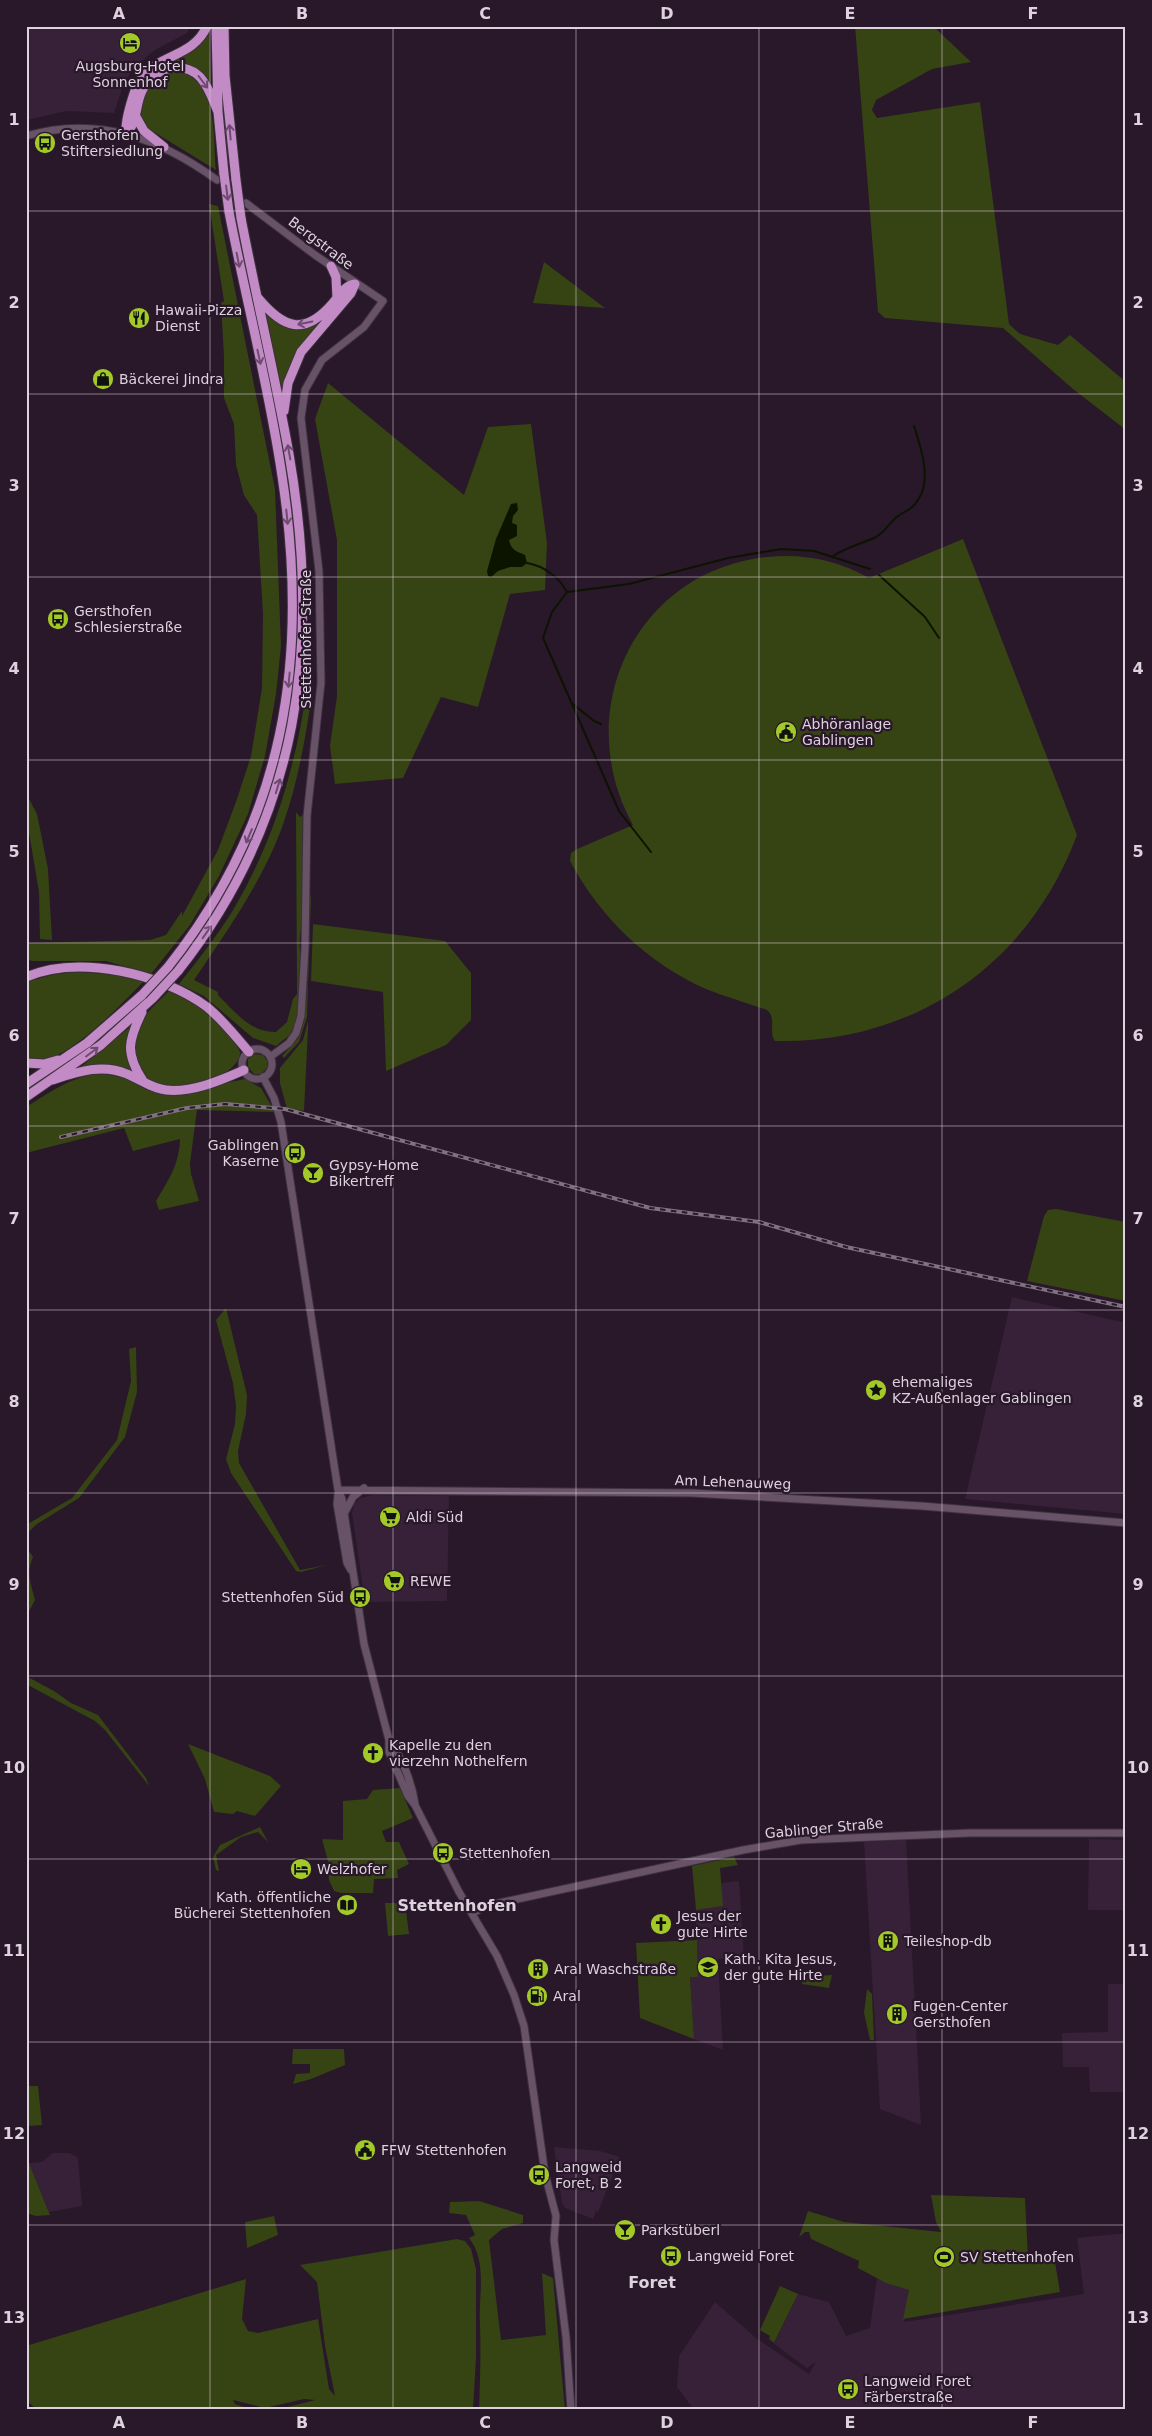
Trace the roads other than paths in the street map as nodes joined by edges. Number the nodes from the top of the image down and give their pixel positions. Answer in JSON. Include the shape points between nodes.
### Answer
{"nodes":[{"id":1,"x":207,"y":26,"type":"edge"},
{"id":2,"x":216,"y":26,"type":"edge"},
{"id":3,"x":224,"y":26,"type":"edge"},
{"id":4,"x":218,"y":112,"type":"junction"},
{"id":5,"x":135,"y":115,"type":"junction"},
{"id":6,"x":126,"y":134,"type":"junction"},
{"id":7,"x":26,"y":136,"type":"edge"},
{"id":8,"x":164,"y":147,"type":"junction"},
{"id":9,"x":220,"y":177,"type":"junction"},
{"id":10,"x":246,"y":203,"type":"dead end"},
{"id":11,"x":331,"y":266,"type":"junction"},
{"id":12,"x":356,"y":284,"type":"junction"},
{"id":13,"x":256,"y":296,"type":"junction"},
{"id":14,"x":337,"y":298,"type":"junction"},
{"id":15,"x":383,"y":301,"type":"joint"},
{"id":16,"x":283,"y":419,"type":"junction"},
{"id":17,"x":26,"y":977,"type":"edge"},
{"id":18,"x":146,"y":1006,"type":"junction"},
{"id":19,"x":249,"y":1052,"type":"junction"},
{"id":20,"x":68,"y":1057,"type":"junction"},
{"id":21,"x":270,"y":1057,"type":"junction"},
{"id":22,"x":26,"y":1064,"type":"edge"},
{"id":23,"x":244,"y":1070,"type":"junction"},
{"id":24,"x":263,"y":1077,"type":"junction"},
{"id":25,"x":52,"y":1080,"type":"junction"},
{"id":26,"x":143,"y":1081,"type":"junction"},
{"id":27,"x":26,"y":1084,"type":"edge"},
{"id":28,"x":26,"y":1096,"type":"edge"},
{"id":29,"x":364,"y":1488,"type":"junction"},
{"id":30,"x":338,"y":1492,"type":"junction"},
{"id":31,"x":345,"y":1517,"type":"junction"},
{"id":32,"x":1126,"y":1523,"type":"edge"},
{"id":33,"x":352,"y":1570,"type":"junction"},
{"id":34,"x":1126,"y":1833,"type":"edge"},
{"id":35,"x":472,"y":1912,"type":"junction"},
{"id":36,"x":571,"y":2410,"type":"edge"}],
"edges":[{"from":1,"to":6,"type":"highway","via":[[190,48],[144,74],[134,93]]},
{"from":2,"to":4,"type":"highway"},
{"from":13,"to":3,"type":"highway","one_way":true,"bridge":true,"via":[[236,180],[226,85]]},
{"from":5,"to":4,"type":"highway","one_way":true,"via":[[145,85],[157,73],[172,68],[189,70],[200,78]]},
{"from":4,"to":9,"type":"highway"},
{"from":5,"to":6,"type":"highway"},
{"from":5,"to":8,"type":"highway","via":[[144,131]]},
{"from":6,"to":7,"type":"street","via":[[70,129]]},
{"from":6,"to":8,"type":"street"},
{"from":8,"to":9,"type":"street"},
{"from":9,"to":20,"type":"highway","one_way":true,"bridge":true,"via":[[273,421],[282,479],[291,572],[290,669],[279,742],[253,827],[220,894],[168,967],[142,995]]},
{"from":10,"to":11,"type":"street","name":"Bergstraße"},
{"from":11,"to":12,"type":"street","name":"Bergstraße"},
{"from":11,"to":14,"type":"highway","via":[[336,277]]},
{"from":12,"to":14,"type":"highway","via":[[345,288]]},
{"from":12,"to":15,"type":"street","name":"Bergstraße"},
{"from":12,"to":16,"type":"highway","via":[[301,352],[288,383]]},
{"from":14,"to":13,"type":"highway","one_way":true,"via":[[321,317],[300,325],[278,320]]},
{"from":13,"to":16,"type":"highway"},
{"from":15,"to":21,"type":"street","name":"Stettenhofer Straße","via":[[364,326],[322,360],[305,390],[301,410],[319,572],[321,683],[307,816],[301,1016],[289,1043]]},
{"from":18,"to":16,"type":"highway","one_way":true,"bridge":true,"via":[[178,971],[216,920],[250,857],[275,795],[292,728],[301,656],[302,579],[296,500]]},
{"from":17,"to":19,"type":"highway","via":[[53,970],[100,968],[162,982],[208,1008]]},
{"from":25,"to":18,"type":"highway","one_way":true,"via":[[107,1040]]},
{"from":18,"to":26,"type":"highway","via":[[133,1031],[130,1049],[135,1069]]},
{"from":19,"to":21,"type":"street","via":[[260,1050]]},
{"from":19,"to":23,"type":"street","via":[[244,1059]]},
{"from":20,"to":22,"type":"highway","via":[[44,1064]]},
{"from":20,"to":27,"type":"highway"},
{"from":21,"to":24,"type":"street","via":[[271,1069]]},
{"from":23,"to":24,"type":"street","via":[[252,1077]]},
{"from":23,"to":26,"type":"highway","via":[[224,1079],[179,1090],[163,1090]]},
{"from":24,"to":30,"type":"street","via":[[282,1122]]},
{"from":25,"to":26,"type":"highway","via":[[98,1069],[117,1071]]},
{"from":25,"to":28,"type":"highway"},
{"from":29,"to":30,"type":"street","name":"Am Lehenauweg"},
{"from":29,"to":31,"type":"street","via":[[349,1502]]},
{"from":29,"to":32,"type":"street","name":"Am Lehenauweg","via":[[779,1496]]},
{"from":30,"to":31,"type":"street"},
{"from":30,"to":33,"type":"street","via":[[337,1504],[347,1563]]},
{"from":31,"to":33,"type":"street"},
{"from":33,"to":35,"type":"street","via":[[364,1644],[389,1740],[389,1752],[408,1796]]},
{"from":34,"to":35,"type":"street","name":"Gablinger Straße","via":[[970,1833],[801,1840],[682,1862],[490,1905]]},
{"from":35,"to":36,"type":"street","via":[[505,1974],[524,2026],[545,2174],[556,2216],[554,2240]]}]}
